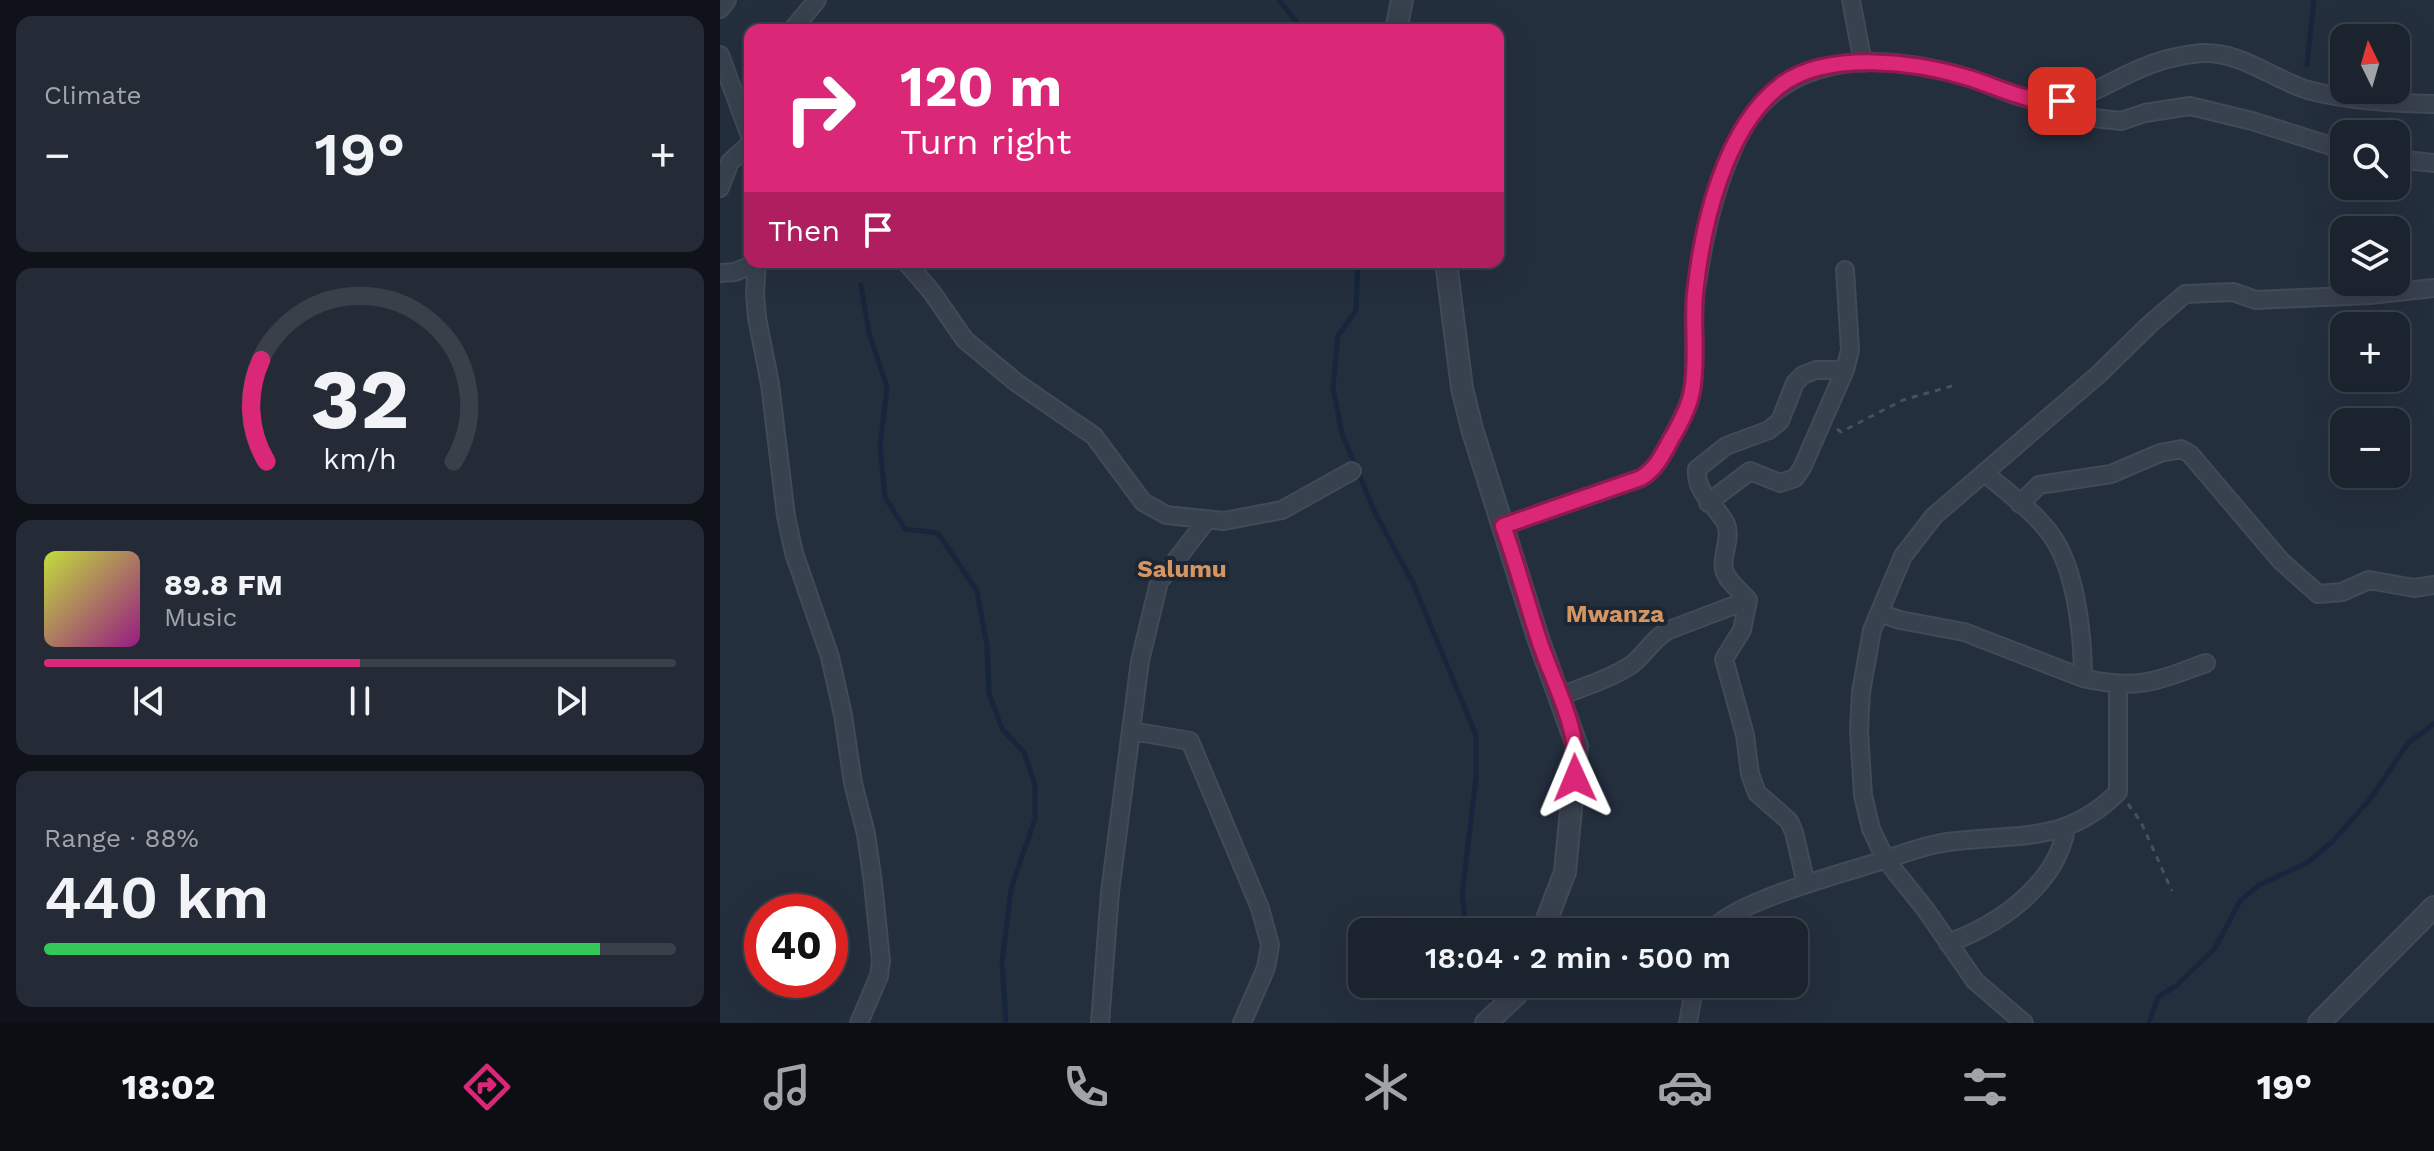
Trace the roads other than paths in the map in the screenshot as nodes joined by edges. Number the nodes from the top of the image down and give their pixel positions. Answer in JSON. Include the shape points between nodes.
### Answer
{"nodes":[{"id":1,"x":727,"y":0,"type":"edge"},
{"id":2,"x":817,"y":0,"type":"edge"},
{"id":3,"x":1402,"y":0,"type":"edge"},
{"id":4,"x":1851,"y":0,"type":"edge"},
{"id":5,"x":720,"y":9,"type":"edge"},
{"id":6,"x":797,"y":24,"type":"edge"},
{"id":7,"x":1397,"y":24,"type":"edge"},
{"id":8,"x":720,"y":55,"type":"edge"},
{"id":9,"x":1863,"y":63,"type":"junction"},
{"id":10,"x":2062,"y":101,"type":"junction"},
{"id":11,"x":2434,"y":104,"type":"edge"},
{"id":12,"x":744,"y":120,"type":"edge"},
{"id":13,"x":2330,"y":146,"type":"edge"},
{"id":14,"x":744,"y":149,"type":"edge"},
{"id":15,"x":2410,"y":160,"type":"edge"},
{"id":16,"x":2434,"y":163,"type":"edge"},
{"id":17,"x":720,"y":188,"type":"edge"},
{"id":18,"x":744,"y":268,"type":"edge"},
{"id":19,"x":757,"y":268,"type":"edge"},
{"id":20,"x":911,"y":268,"type":"edge"},
{"id":21,"x":1447,"y":268,"type":"edge"},
{"id":22,"x":1845,"y":270,"type":"dead end"},
{"id":23,"x":720,"y":273,"type":"edge"},
{"id":24,"x":2434,"y":288,"type":"edge"},
{"id":25,"x":1845,"y":370,"type":"junction"},
{"id":26,"x":1352,"y":471,"type":"dead end"},
{"id":27,"x":1986,"y":474,"type":"junction"},
{"id":28,"x":1708,"y":503,"type":"junction"},
{"id":29,"x":2020,"y":504,"type":"junction"},
{"id":30,"x":1207,"y":520,"type":"junction"},
{"id":31,"x":1503,"y":526,"type":"junction"},
{"id":32,"x":2434,"y":585,"type":"edge"},
{"id":33,"x":1748,"y":600,"type":"junction"},
{"id":34,"x":1879,"y":613,"type":"junction"},
{"id":35,"x":2206,"y":663,"type":"dead end"},
{"id":36,"x":2083,"y":678,"type":"junction"},
{"id":37,"x":2118,"y":685,"type":"junction"},
{"id":38,"x":1560,"y":696,"type":"junction"},
{"id":39,"x":1132,"y":731,"type":"junction"},
{"id":40,"x":2066,"y":828,"type":"junction"},
{"id":41,"x":1886,"y":860,"type":"junction"},
{"id":42,"x":1806,"y":884,"type":"junction"},
{"id":43,"x":2434,"y":907,"type":"edge"},
{"id":44,"x":1547,"y":918,"type":"edge"},
{"id":45,"x":1728,"y":918,"type":"edge"},
{"id":46,"x":1948,"y":943,"type":"junction"},
{"id":47,"x":1513,"y":998,"type":"edge"},
{"id":48,"x":1692,"y":998,"type":"edge"},
{"id":49,"x":859,"y":1023,"type":"edge"},
{"id":50,"x":1100,"y":1023,"type":"edge"},
{"id":51,"x":1242,"y":1023,"type":"edge"},
{"id":52,"x":1486,"y":1023,"type":"edge"},
{"id":53,"x":1688,"y":1023,"type":"edge"},
{"id":54,"x":2024,"y":1023,"type":"edge"},
{"id":55,"x":2319,"y":1023,"type":"edge"}],
"edges":[{"from":1,"to":5,"type":"street"},
{"from":2,"to":6,"type":"street"},
{"from":3,"to":7,"type":"street"},
{"from":4,"to":9,"type":"street"},
{"from":8,"to":12,"type":"street"},
{"from":9,"to":10,"type":"street","via":[[1930,67],[2024,98]]},
{"from":9,"to":31,"type":"street","via":[[1804,73],[1781,85],[1739,136],[1709,211],[1695,293],[1692,394],[1653,471]]},
{"from":10,"to":11,"type":"street","via":[[2141,68],[2201,53],[2224,54],[2333,96]]},
{"from":10,"to":13,"type":"street","via":[[2094,118],[2121,121],[2190,106]]},
{"from":14,"to":17,"type":"street","via":[[730,162]]},
{"from":15,"to":16,"type":"street"},
{"from":18,"to":23,"type":"street"},
{"from":19,"to":49,"type":"street","via":[[757,318],[786,516],[830,657],[873,883],[881,961]]},
{"from":20,"to":30,"type":"street","via":[[965,340],[1094,436],[1143,502],[1166,515]]},
{"from":21,"to":31,"type":"street","via":[[1462,388]]},
{"from":22,"to":25,"type":"street","via":[[1850,350]]},
{"from":24,"to":27,"type":"street","via":[[2256,300],[2233,292],[2185,294]]},
{"from":25,"to":28,"type":"street","via":[[1795,478],[1780,483],[1750,471]]},
{"from":25,"to":28,"type":"street","via":[[1803,375],[1780,421],[1726,446],[1697,469],[1696,480]]},
{"from":26,"to":30,"type":"street","via":[[1282,510]]},
{"from":27,"to":29,"type":"street"},
{"from":27,"to":34,"type":"street","via":[[1919,532]]},
{"from":28,"to":33,"type":"street","via":[[1728,535],[1724,570]]},
{"from":29,"to":32,"type":"street","via":[[2039,485],[2111,474],[2181,449],[2281,561],[2318,594],[2342,592],[2369,580],[2414,588]]},
{"from":29,"to":36,"type":"street","via":[[2058,545],[2079,614]]},
{"from":30,"to":39,"type":"street","via":[[1159,582],[1140,661]]},
{"from":31,"to":38,"type":"street"},
{"from":33,"to":38,"type":"street","via":[[1669,630],[1628,667]]},
{"from":33,"to":42,"type":"street","via":[[1742,630],[1724,659],[1726,673],[1753,783],[1789,821]]},
{"from":34,"to":36,"type":"street","via":[[1964,632]]},
{"from":34,"to":41,"type":"street","via":[[1865,658],[1859,730],[1863,795]]},
{"from":35,"to":37,"type":"street","via":[[2162,681]]},
{"from":36,"to":37,"type":"street"},
{"from":37,"to":40,"type":"street","via":[[2118,792]]},
{"from":38,"to":44,"type":"street","via":[[1578,756],[1565,872]]},
{"from":39,"to":50,"type":"street","via":[[1110,892]]},
{"from":39,"to":51,"type":"street","via":[[1190,741],[1260,908],[1270,945],[1266,968]]},
{"from":40,"to":41,"type":"street","via":[[1937,844]]},
{"from":40,"to":46,"type":"street","via":[[2058,854],[2040,881],[1992,924]]},
{"from":41,"to":42,"type":"street"},
{"from":41,"to":46,"type":"street"},
{"from":42,"to":45,"type":"street"},
{"from":43,"to":55,"type":"street"},
{"from":46,"to":54,"type":"street","via":[[1975,981]]},
{"from":47,"to":52,"type":"street"},
{"from":48,"to":53,"type":"street"}]}
